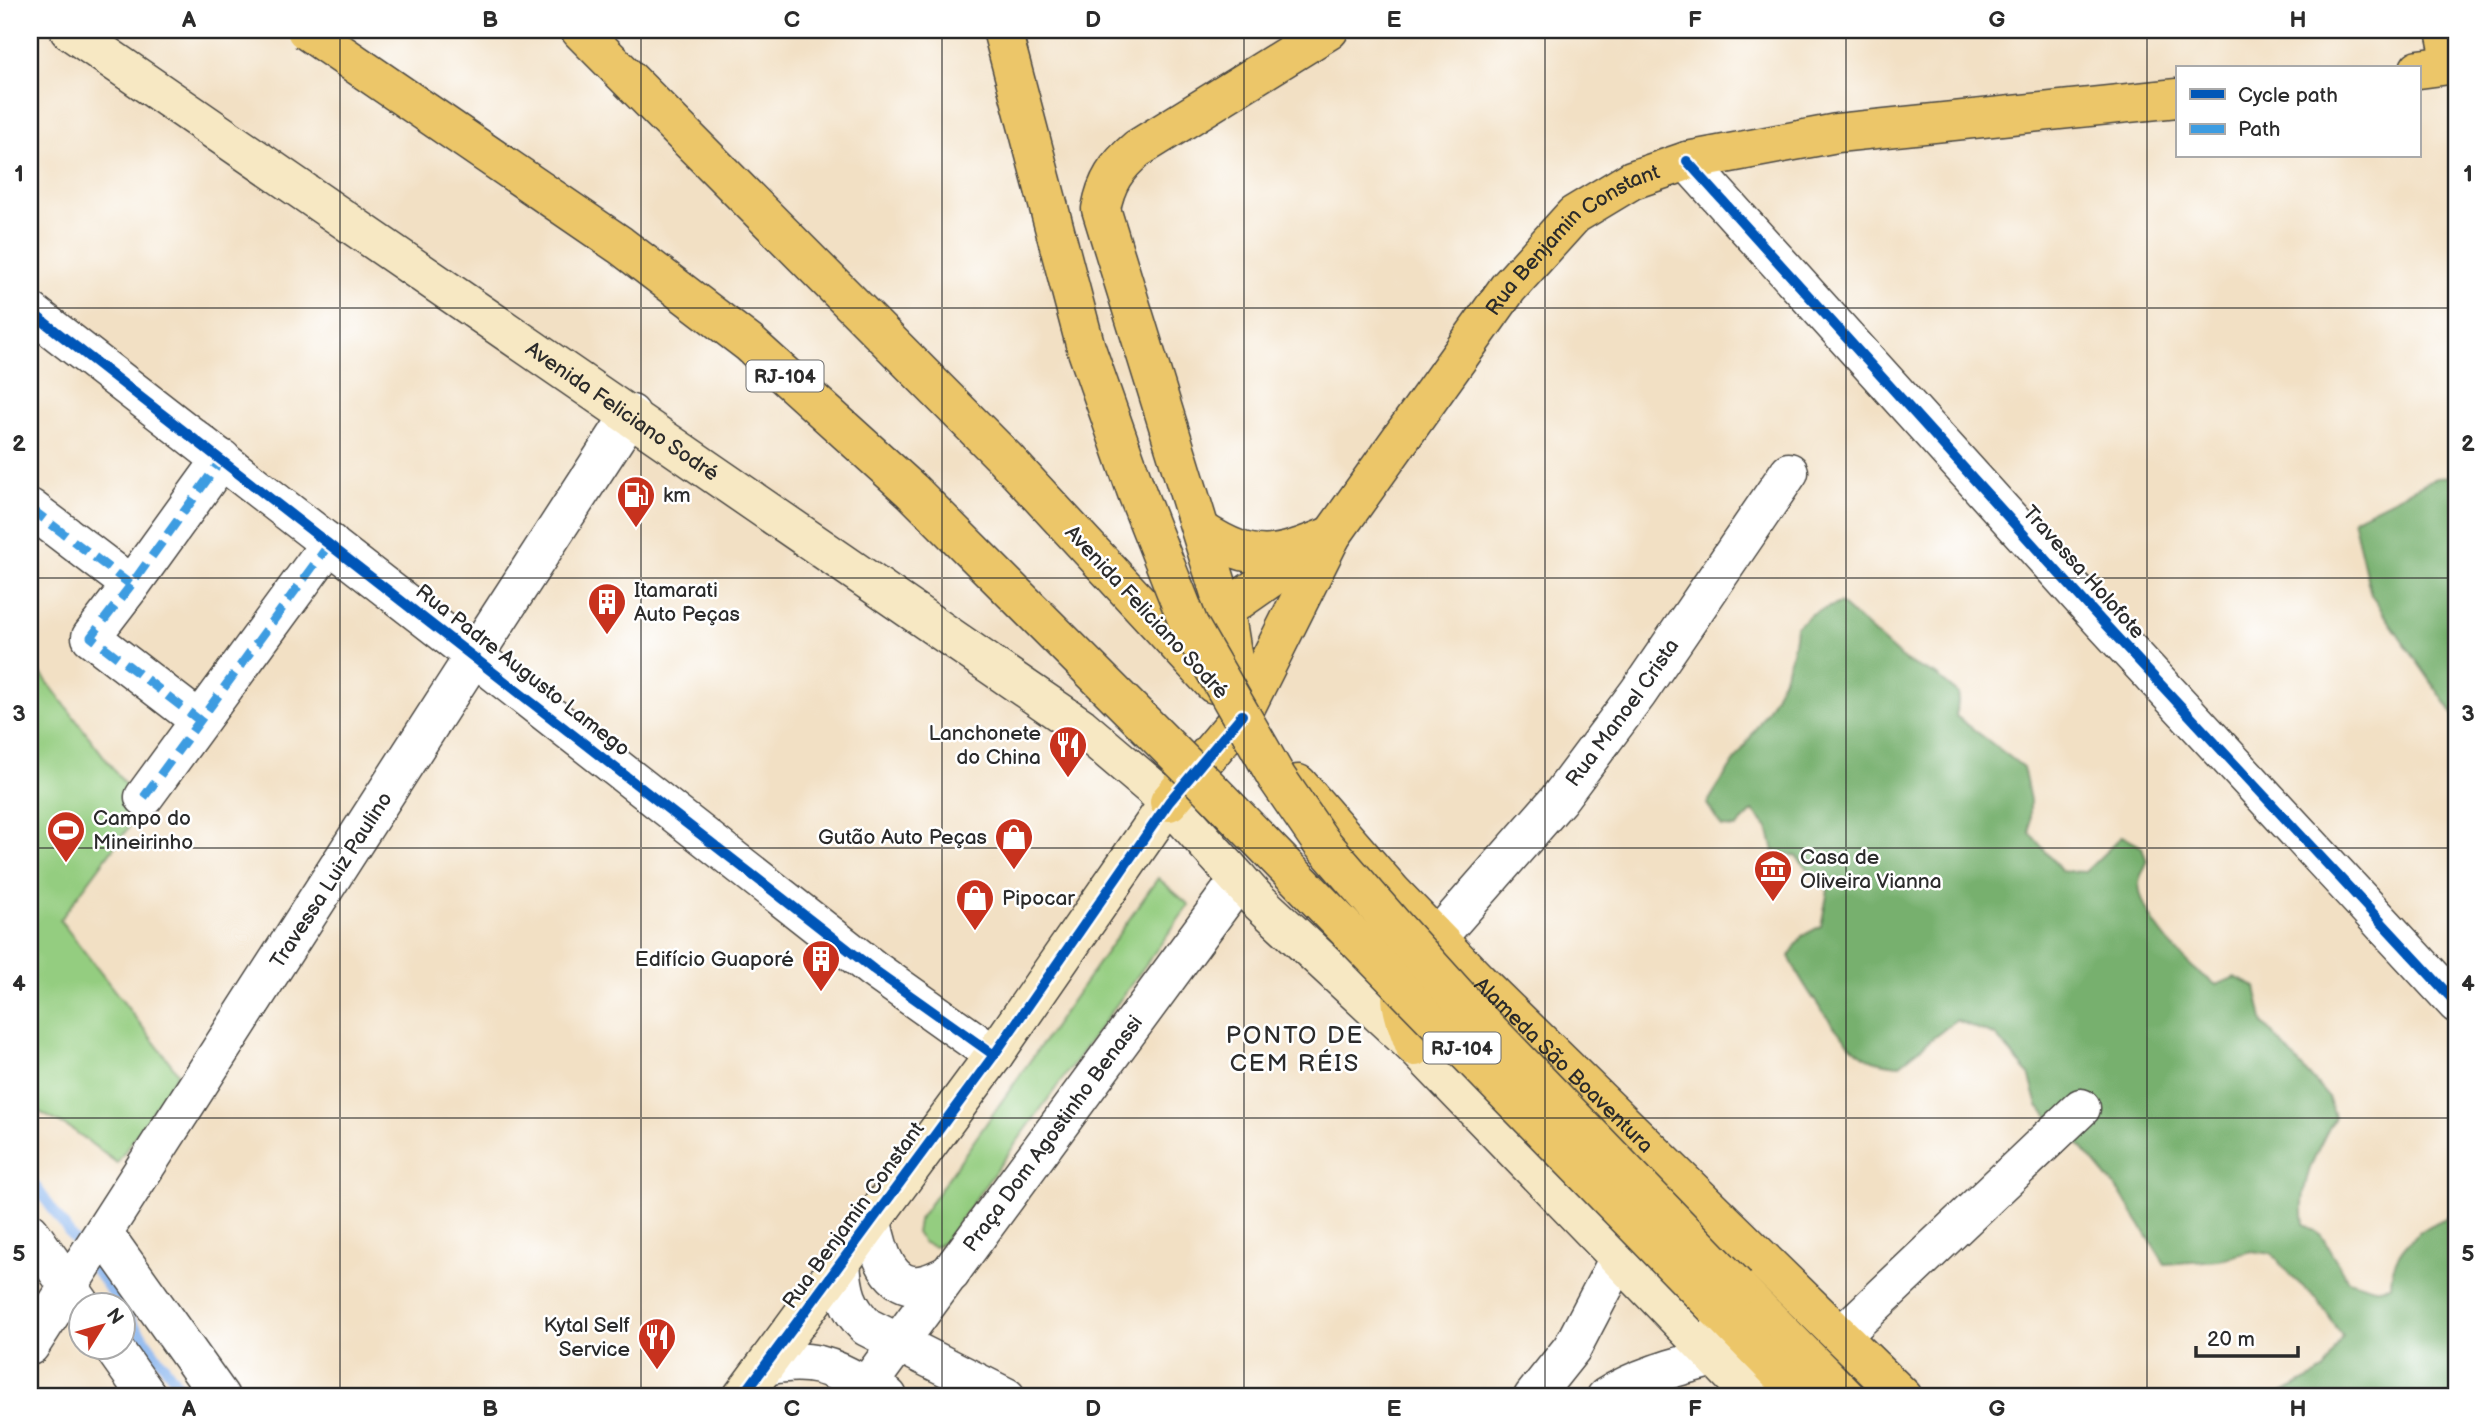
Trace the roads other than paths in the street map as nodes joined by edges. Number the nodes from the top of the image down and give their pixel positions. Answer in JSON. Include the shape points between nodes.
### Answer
{"nodes":[{"id":1,"x":69,"y":30,"type":"edge"},
{"id":2,"x":306,"y":30,"type":"edge"},
{"id":3,"x":580,"y":30,"type":"edge"},
{"id":4,"x":1002,"y":30,"type":"edge"},
{"id":5,"x":1329,"y":30,"type":"edge"},
{"id":6,"x":2176,"y":97,"type":"edge"},
{"id":7,"x":1687,"y":161,"type":"junction"},
{"id":8,"x":30,"y":311,"type":"edge"},
{"id":9,"x":631,"y":414,"type":"junction"},
{"id":10,"x":222,"y":459,"type":"junction"},
{"id":11,"x":1789,"y":472,"type":"dead end"},
{"id":12,"x":30,"y":508,"type":"edge"},
{"id":13,"x":1202,"y":531,"type":"junction"},
{"id":14,"x":1332,"y":535,"type":"junction"},
{"id":15,"x":330,"y":543,"type":"junction"},
{"id":16,"x":131,"y":585,"type":"junction"},
{"id":17,"x":1225,"y":610,"type":"junction"},
{"id":18,"x":1154,"y":618,"type":"junction"},
{"id":19,"x":474,"y":656,"type":"junction"},
{"id":20,"x":1242,"y":715,"type":"junction"},
{"id":21,"x":200,"y":720,"type":"junction"},
{"id":22,"x":144,"y":797,"type":"dead end"},
{"id":23,"x":1169,"y":802,"type":"junction"},
{"id":24,"x":1239,"y":880,"type":"junction"},
{"id":25,"x":1437,"y":939,"type":"junction"},
{"id":26,"x":1479,"y":982,"type":"junction"},
{"id":27,"x":2457,"y":1004,"type":"edge"},
{"id":28,"x":1415,"y":1047,"type":"junction"},
{"id":29,"x":994,"y":1055,"type":"junction"},
{"id":30,"x":2081,"y":1108,"type":"dead end"},
{"id":31,"x":872,"y":1221,"type":"junction"},
{"id":32,"x":30,"y":1231,"type":"edge"},
{"id":33,"x":104,"y":1234,"type":"junction"},
{"id":34,"x":1618,"y":1260,"type":"junction"},
{"id":35,"x":841,"y":1263,"type":"junction"},
{"id":36,"x":951,"y":1273,"type":"junction"},
{"id":37,"x":72,"y":1290,"type":"edge"},
{"id":38,"x":79,"y":1290,"type":"edge"},
{"id":39,"x":1726,"y":1297,"type":"junction"},
{"id":40,"x":66,"y":1307,"type":"edge"},
{"id":41,"x":1840,"y":1336,"type":"junction"},
{"id":42,"x":897,"y":1345,"type":"junction"},
{"id":43,"x":30,"y":1346,"type":"edge"},
{"id":44,"x":1714,"y":1357,"type":"junction"},
{"id":45,"x":122,"y":1360,"type":"edge"},
{"id":46,"x":766,"y":1366,"type":"junction"},
{"id":47,"x":878,"y":1392,"type":"edge"},
{"id":48,"x":148,"y":1397,"type":"edge"},
{"id":49,"x":220,"y":1397,"type":"edge"},
{"id":50,"x":742,"y":1397,"type":"edge"},
{"id":51,"x":1006,"y":1397,"type":"edge"},
{"id":52,"x":1533,"y":1397,"type":"edge"},
{"id":53,"x":1606,"y":1397,"type":"edge"},
{"id":54,"x":1753,"y":1397,"type":"edge"},
{"id":55,"x":1803,"y":1397,"type":"edge"},
{"id":56,"x":1846,"y":1397,"type":"edge"},
{"id":57,"x":1903,"y":1397,"type":"edge"}],
"edges":[{"from":1,"to":9,"type":"main road","name":"Avenida Feliciano Sodré"},
{"from":2,"to":39,"type":"main road","number":"RJ-104","bridge":true,"via":[[620,245],[750,344],[912,491]]},
{"from":3,"to":18,"type":"main road","name":"Avenida Feliciano Sodré","via":[[1005,458]]},
{"from":4,"to":39,"type":"main road","bridge":true,"via":[[1086,348],[1189,625],[1277,778],[1321,842]]},
{"from":5,"to":13,"type":"main road","via":[[1137,149],[1117,166],[1105,188],[1101,209]]},
{"from":6,"to":7,"type":"main road","name":"Rua Benjamin Constant","via":[[1838,133]]},
{"from":7,"to":14,"type":"main road","name":"Rua Benjamin Constant","via":[[1632,180],[1601,197],[1574,215],[1545,244],[1508,288]]},
{"from":7,"to":27,"type":"street","name":"Travessa Holofote","via":[[2100,620]]},
{"from":8,"to":10,"type":"street","name":"Rua Padre Augusto Lamego"},
{"from":9,"to":19,"type":"street","name":"Travessa Luiz Paulino"},
{"from":9,"to":23,"type":"main road","name":"Avenida Feliciano Sodré","via":[[1081,727]]},
{"from":10,"to":15,"type":"street","name":"Rua Padre Augusto Lamego"},
{"from":10,"to":16,"type":"street"},
{"from":11,"to":25,"type":"street","name":"Rua Manoel Crista","via":[[1558,800]]},
{"from":12,"to":16,"type":"street"},
{"from":13,"to":14,"type":"main road","via":[[1230,549],[1255,555],[1288,553]]},
{"from":13,"to":17,"type":"main road"},
{"from":14,"to":17,"type":"main road","name":"Rua Benjamin Constant"},
{"from":14,"to":20,"type":"main road","name":"Rua Benjamin Constant"},
{"from":15,"to":19,"type":"street","name":"Rua Padre Augusto Lamego"},
{"from":15,"to":21,"type":"street"},
{"from":16,"to":21,"type":"street","via":[[91,637]]},
{"from":17,"to":18,"type":"main road","name":"Rua Benjamin Constant","via":[[1196,622]]},
{"from":17,"to":20,"type":"main road"},
{"from":18,"to":20,"type":"main road","name":"Avenida Feliciano Sodré"},
{"from":19,"to":29,"type":"street","name":"Rua Padre Augusto Lamego","via":[[873,969]]},
{"from":19,"to":33,"type":"street","name":"Travessa Luiz Paulino"},
{"from":20,"to":23,"type":"main road","name":"Rua Benjamin Constant"},
{"from":20,"to":25,"type":"main road","name":"Alameda São Boaventura","via":[[1319,809]]},
{"from":21,"to":22,"type":"street"},
{"from":23,"to":24,"type":"main road"},
{"from":23,"to":29,"type":"main road","name":"Rua Benjamin Constant"},
{"from":24,"to":28,"type":"main road"},
{"from":24,"to":36,"type":"street","name":"Praça Dom Agostinho Benassi"},
{"from":25,"to":26,"type":"main road","name":"Alameda São Boaventura"},
{"from":26,"to":28,"type":"main road","via":[[1447,962],[1420,965],[1410,973],[1399,1000]]},
{"from":26,"to":41,"type":"main road","name":"Alameda São Boaventura"},
{"from":28,"to":34,"type":"main road"},
{"from":29,"to":31,"type":"main road","name":"Rua Benjamin Constant"},
{"from":30,"to":41,"type":"street"},
{"from":31,"to":35,"type":"main road","name":"Rua Benjamin Constant"},
{"from":31,"to":36,"type":"street","via":[[878,1252],[889,1271],[908,1285],[925,1284]]},
{"from":32,"to":37,"type":"street"},
{"from":33,"to":38,"type":"street","name":"Travessa Luiz Paulino"},
{"from":33,"to":49,"type":"street"},
{"from":34,"to":44,"type":"main road"},
{"from":34,"to":52,"type":"street","via":[[1572,1348]]},
{"from":35,"to":42,"type":"street","via":[[843,1295],[852,1313]]},
{"from":35,"to":46,"type":"main road","name":"Rua Benjamin Constant"},
{"from":36,"to":42,"type":"street","name":"Praça Dom Agostinho Benassi"},
{"from":39,"to":55,"type":"main road","number":"RJ-104"},
{"from":39,"to":56,"type":"main road"},
{"from":40,"to":43,"type":"street","name":"Travessa Luiz Paulino"},
{"from":41,"to":57,"type":"main road","name":"Alameda São Boaventura"},
{"from":42,"to":47,"type":"street","name":"Praça Dom Agostinho Benassi"},
{"from":42,"to":51,"type":"street"},
{"from":44,"to":53,"type":"street","via":[[1658,1372]]},
{"from":44,"to":54,"type":"main road"},
{"from":45,"to":48,"type":"street"},
{"from":46,"to":47,"type":"street","via":[[806,1360]]},
{"from":46,"to":50,"type":"main road","name":"Rua Benjamin Constant"}]}
